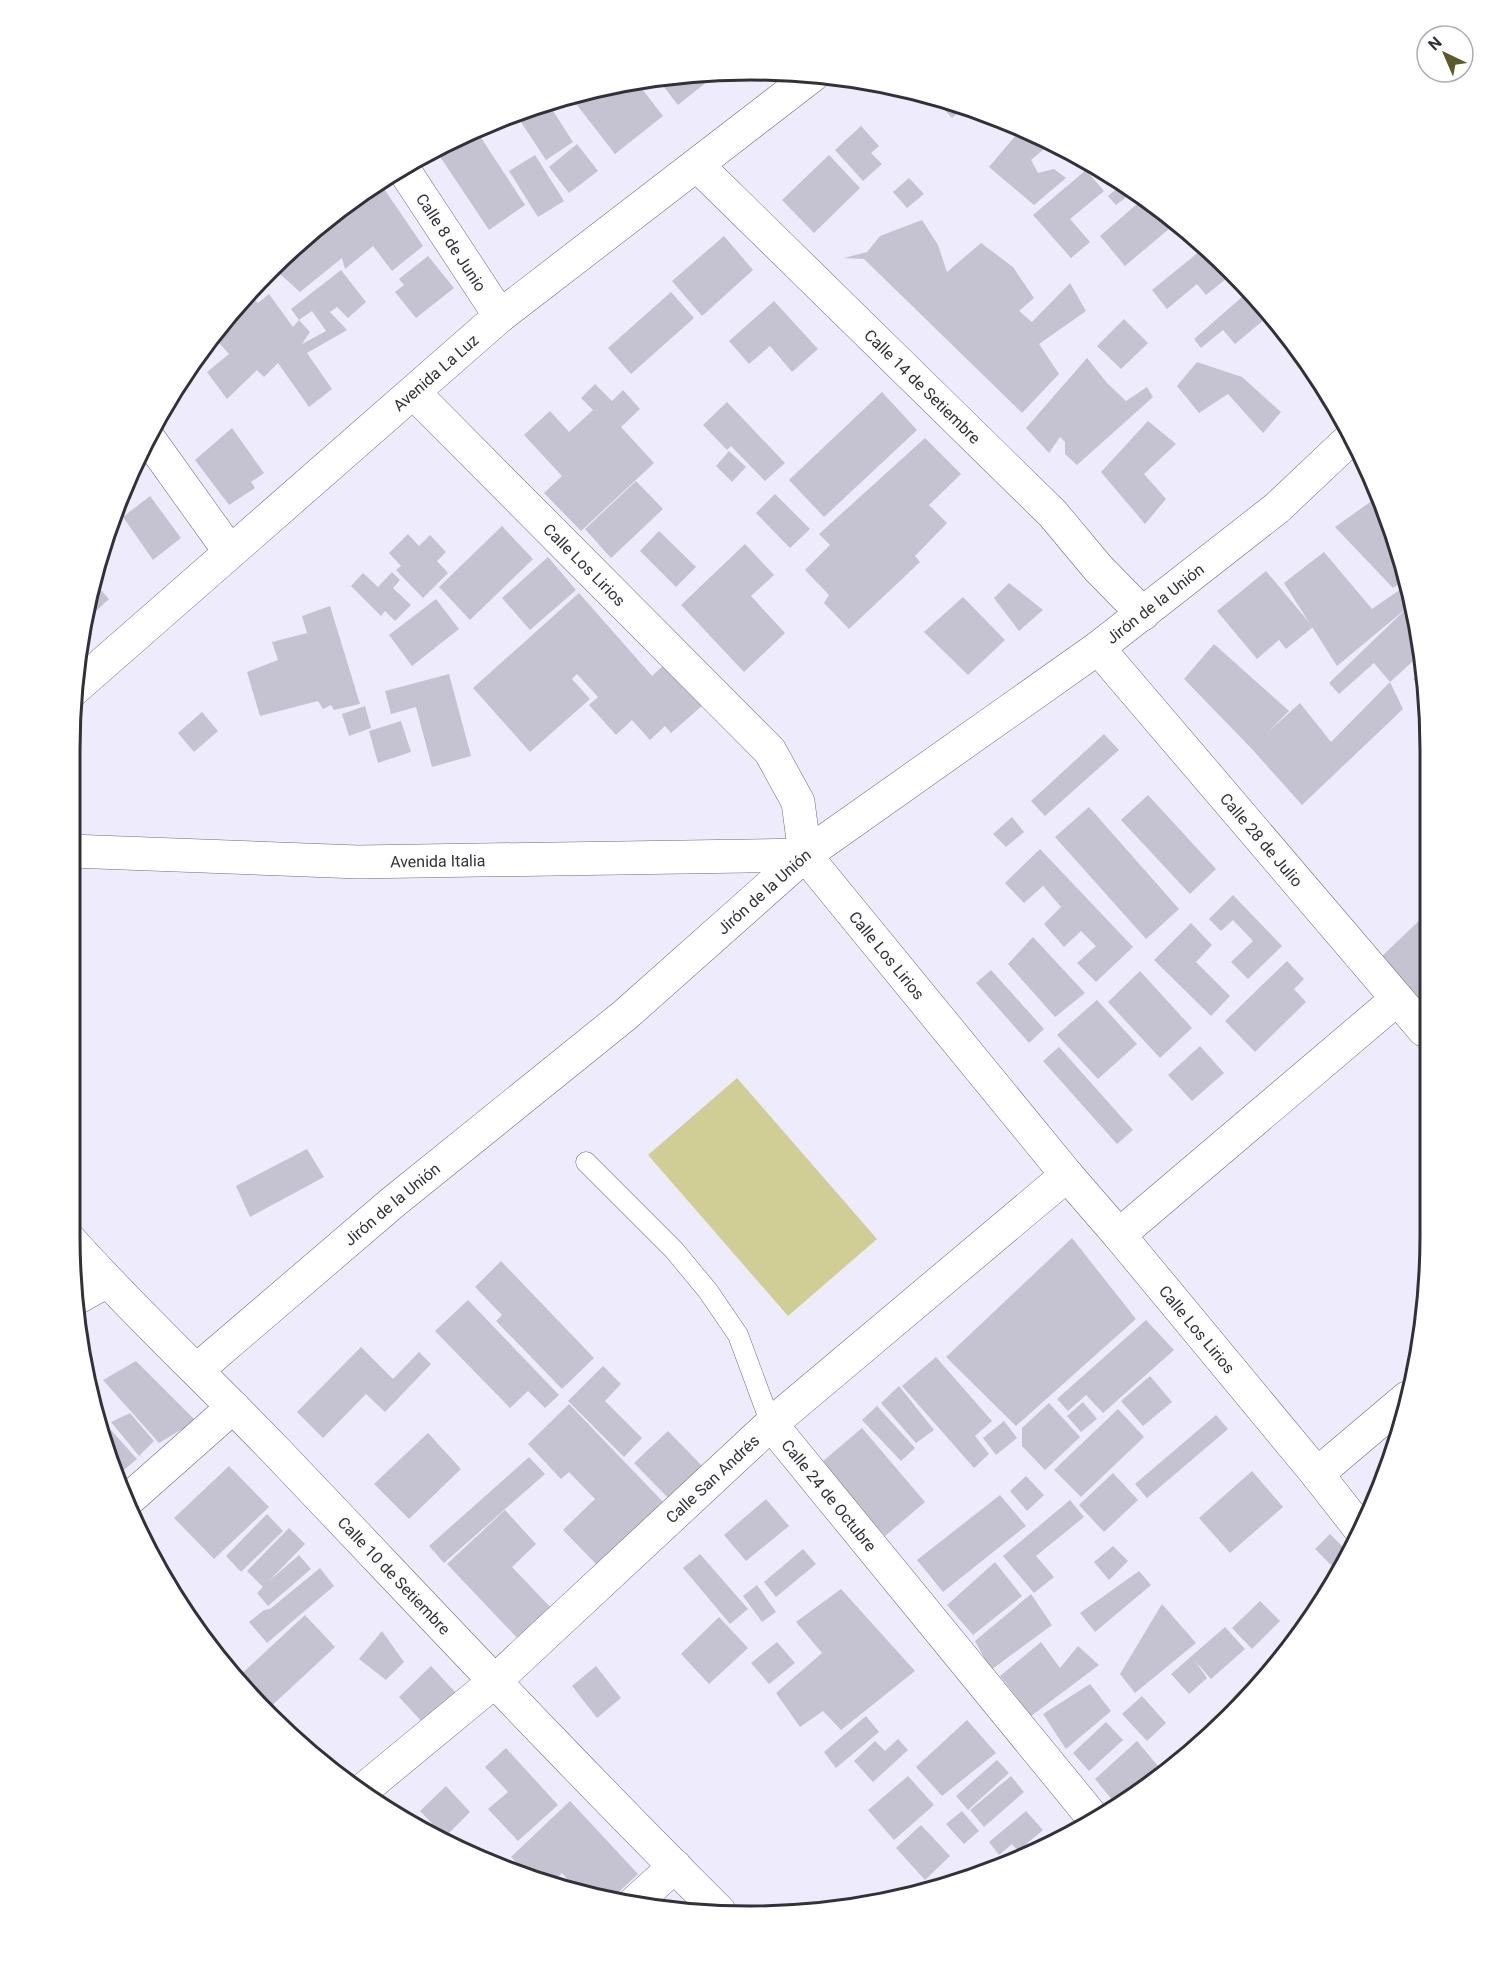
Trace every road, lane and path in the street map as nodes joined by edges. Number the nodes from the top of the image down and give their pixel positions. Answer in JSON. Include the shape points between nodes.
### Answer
{"nodes":[{"id":1,"x":804,"y":82,"type":"edge"},
{"id":2,"x":697,"y":165,"type":"junction"},
{"id":3,"x":407,"y":174,"type":"edge"},
{"id":4,"x":500,"y":316,"type":"junction"},
{"id":5,"x":414,"y":393,"type":"junction"},
{"id":6,"x":1345,"y":444,"type":"edge"},
{"id":7,"x":153,"y":445,"type":"edge"},
{"id":8,"x":230,"y":552,"type":"junction"},
{"id":9,"x":1143,"y":614,"type":"junction"},
{"id":10,"x":1098,"y":648,"type":"junction"},
{"id":11,"x":83,"y":681,"type":"edge"},
{"id":12,"x":79,"y":851,"type":"edge"},
{"id":13,"x":805,"y":855,"type":"junction"},
{"id":14,"x":1397,"y":999,"type":"junction"},
{"id":15,"x":1420,"y":1025,"type":"edge"},
{"id":16,"x":586,"y":1162,"type":"dead end"},
{"id":17,"x":1067,"y":1175,"type":"junction"},
{"id":18,"x":1119,"y":1235,"type":"junction"},
{"id":19,"x":80,"y":1251,"type":"edge"},
{"id":20,"x":107,"y":1281,"type":"junction"},
{"id":21,"x":82,"y":1295,"type":"edge"},
{"id":22,"x":197,"y":1370,"type":"junction"},
{"id":23,"x":1398,"y":1406,"type":"edge"},
{"id":24,"x":234,"y":1407,"type":"junction"},
{"id":25,"x":771,"y":1424,"type":"junction"},
{"id":26,"x":1317,"y":1474,"type":"junction"},
{"id":27,"x":132,"y":1496,"type":"edge"},
{"id":28,"x":1355,"y":1522,"type":"edge"},
{"id":29,"x":495,"y":1681,"type":"junction"},
{"id":30,"x":367,"y":1787,"type":"edge"},
{"id":31,"x":1090,"y":1814,"type":"edge"},
{"id":32,"x":675,"y":1866,"type":"junction"},
{"id":33,"x":640,"y":1897,"type":"edge"},
{"id":34,"x":713,"y":1905,"type":"edge"}],
"edges":[{"from":1,"to":2,"type":"street","name":"Avenida La Luz"},
{"from":2,"to":4,"type":"street","name":"Avenida La Luz"},
{"from":2,"to":9,"type":"street","name":"Calle 14 de Setiembre","via":[[1053,514]]},
{"from":3,"to":4,"type":"street","name":"Calle 8 de Junio"},
{"from":4,"to":5,"type":"street","name":"Avenida La Luz"},
{"from":5,"to":8,"type":"street","name":"Avenida La Luz"},
{"from":5,"to":13,"type":"street","name":"Calle Los Lirios","via":[[770,751],[798,801]]},
{"from":6,"to":9,"type":"street","name":"Jirón de la Unión","via":[[1277,508]]},
{"from":7,"to":8,"type":"street"},
{"from":8,"to":11,"type":"street","name":"Avenida La Luz"},
{"from":9,"to":10,"type":"street","name":"Jirón de la Unión"},
{"from":10,"to":13,"type":"street","name":"Jirón de la Unión"},
{"from":10,"to":14,"type":"street","name":"Calle 28 de Julio"},
{"from":12,"to":13,"type":"street","name":"Avenida Italia","via":[[358,862]]},
{"from":13,"to":17,"type":"street","name":"Calle Los Lirios"},
{"from":13,"to":22,"type":"street","name":"Jirón de la Unión","via":[[625,1015],[392,1203]]},
{"from":14,"to":15,"type":"street","name":"Calle 28 de Julio"},
{"from":14,"to":18,"type":"street"},
{"from":16,"to":25,"type":"lane","name":"Calle 24 de Octubre","via":[[674,1250],[708,1291],[738,1335]]},
{"from":17,"to":18,"type":"street","name":"Calle Los Lirios"},
{"from":17,"to":25,"type":"street","name":"Calle San Andrés"},
{"from":18,"to":26,"type":"street","name":"Calle Los Lirios"},
{"from":19,"to":20,"type":"street","name":"Calle 10 de Setiembre"},
{"from":20,"to":21,"type":"street"},
{"from":20,"to":22,"type":"street","name":"Calle 10 de Setiembre"},
{"from":22,"to":24,"type":"street","name":"Calle 10 de Setiembre"},
{"from":23,"to":26,"type":"street"},
{"from":24,"to":27,"type":"street"},
{"from":24,"to":29,"type":"street","name":"Calle 10 de Setiembre"},
{"from":25,"to":29,"type":"street","name":"Calle San Andrés"},
{"from":25,"to":31,"type":"street","name":"Calle 24 de Octubre"},
{"from":26,"to":28,"type":"street","name":"Calle Los Lirios"},
{"from":29,"to":30,"type":"street","name":"Calle San Andrés"},
{"from":29,"to":32,"type":"street","name":"Calle 10 de Setiembre"},
{"from":32,"to":33,"type":"street"},
{"from":32,"to":34,"type":"street","name":"Calle 10 de Setiembre"}]}
